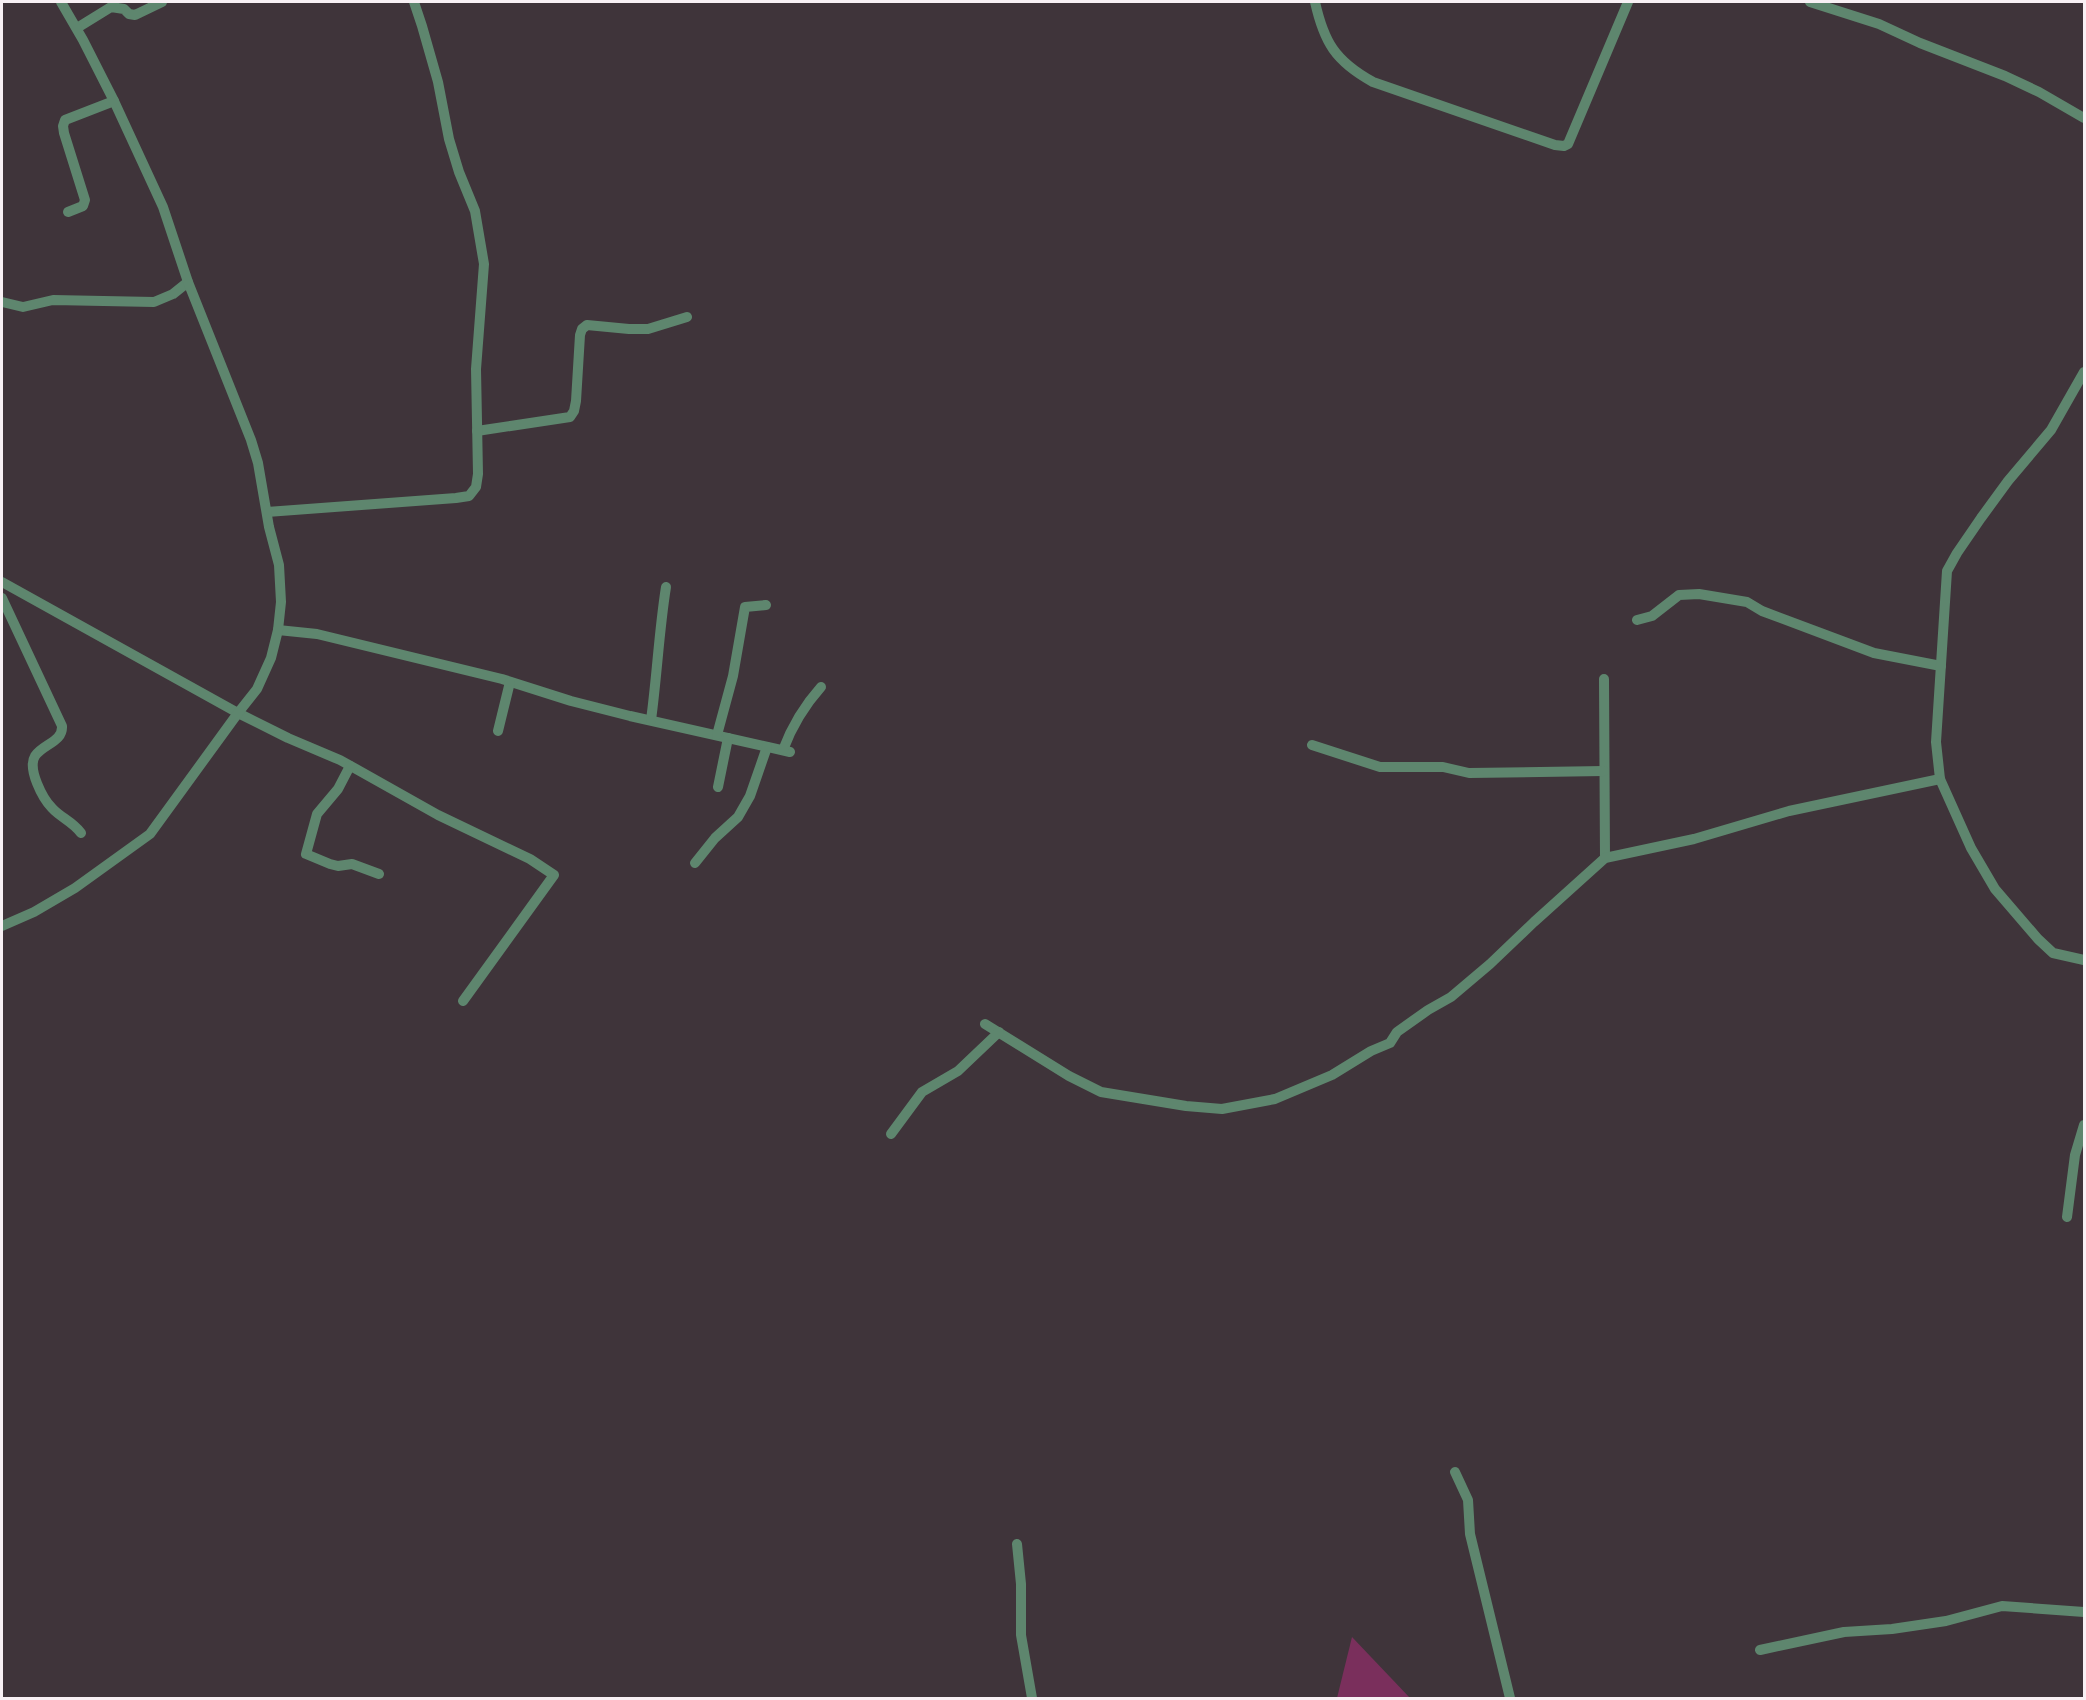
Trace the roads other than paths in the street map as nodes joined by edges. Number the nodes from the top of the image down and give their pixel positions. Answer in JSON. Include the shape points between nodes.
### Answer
{"nodes":[{"id":1,"x":61,"y":2,"type":"edge"},
{"id":2,"x":162,"y":2,"type":"edge"},
{"id":3,"x":414,"y":2,"type":"edge"},
{"id":4,"x":1315,"y":2,"type":"edge"},
{"id":5,"x":1628,"y":2,"type":"edge"},
{"id":6,"x":1810,"y":2,"type":"edge"},
{"id":7,"x":77,"y":28,"type":"junction"},
{"id":8,"x":114,"y":101,"type":"junction"},
{"id":9,"x":2085,"y":118,"type":"edge"},
{"id":10,"x":68,"y":212,"type":"dead end"},
{"id":11,"x":188,"y":282,"type":"junction"},
{"id":12,"x":2,"y":303,"type":"edge"},
{"id":13,"x":687,"y":317,"type":"dead end"},
{"id":14,"x":2085,"y":372,"type":"edge"},
{"id":15,"x":477,"y":431,"type":"junction"},
{"id":16,"x":267,"y":512,"type":"junction"},
{"id":17,"x":2,"y":582,"type":"edge"},
{"id":18,"x":666,"y":587,"type":"dead end"},
{"id":19,"x":2,"y":598,"type":"edge"},
{"id":20,"x":766,"y":604,"type":"dead end"},
{"id":21,"x":1637,"y":620,"type":"dead end"},
{"id":22,"x":278,"y":630,"type":"junction"},
{"id":23,"x":1941,"y":666,"type":"junction"},
{"id":24,"x":1604,"y":679,"type":"dead end"},
{"id":25,"x":510,"y":682,"type":"junction"},
{"id":26,"x":821,"y":687,"type":"dead end"},
{"id":27,"x":238,"y":712,"type":"junction"},
{"id":28,"x":651,"y":720,"type":"junction"},
{"id":29,"x":498,"y":731,"type":"dead end"},
{"id":30,"x":722,"y":737,"type":"junction"},
{"id":31,"x":1312,"y":745,"type":"dead end"},
{"id":32,"x":767,"y":747,"type":"junction"},
{"id":33,"x":350,"y":766,"type":"junction"},
{"id":34,"x":1604,"y":771,"type":"junction"},
{"id":35,"x":1940,"y":779,"type":"junction"},
{"id":36,"x":718,"y":787,"type":"dead end"},
{"id":37,"x":81,"y":833,"type":"dead end"},
{"id":38,"x":1605,"y":858,"type":"junction"},
{"id":39,"x":695,"y":863,"type":"dead end"},
{"id":40,"x":379,"y":874,"type":"dead end"},
{"id":41,"x":2,"y":926,"type":"edge"},
{"id":42,"x":2085,"y":960,"type":"edge"},
{"id":43,"x":463,"y":1001,"type":"dead end"},
{"id":44,"x":985,"y":1024,"type":"dead end"},
{"id":45,"x":999,"y":1032,"type":"junction"},
{"id":46,"x":2085,"y":1125,"type":"edge"},
{"id":47,"x":891,"y":1134,"type":"dead end"},
{"id":48,"x":2067,"y":1216,"type":"dead end"},
{"id":49,"x":1455,"y":1472,"type":"dead end"},
{"id":50,"x":1017,"y":1545,"type":"dead end"},
{"id":51,"x":2085,"y":1612,"type":"edge"},
{"id":52,"x":1760,"y":1650,"type":"dead end"},
{"id":53,"x":1032,"y":1698,"type":"edge"},
{"id":54,"x":1510,"y":1698,"type":"edge"}],
"edges":[{"from":1,"to":7,"type":"street"},
{"from":2,"to":7,"type":"street","via":[[135,15],[111,7]]},
{"from":3,"to":15,"type":"street","via":[[438,82],[449,139],[476,211],[484,264],[476,369]]},
{"from":4,"to":5,"type":"street","via":[[1321,28],[1337,55],[1352,70],[1373,82],[1564,146],[1569,144]]},
{"from":6,"to":9,"type":"street","via":[[1879,24],[2005,76]]},
{"from":7,"to":8,"type":"street"},
{"from":8,"to":10,"type":"street","via":[[65,120],[64,133],[85,200],[83,206]]},
{"from":8,"to":11,"type":"street","via":[[164,207]]},
{"from":11,"to":12,"type":"street","via":[[154,302],[53,300],[23,307]]},
{"from":11,"to":16,"type":"street","via":[[258,463]]},
{"from":13,"to":15,"type":"street","via":[[648,329],[587,325],[580,335],[576,401],[570,417]]},
{"from":14,"to":23,"type":"street","via":[[2050,430],[1988,509],[1947,571]]},
{"from":15,"to":16,"type":"street","via":[[476,487],[469,495]]},
{"from":16,"to":22,"type":"street","via":[[279,565],[282,602]]},
{"from":17,"to":27,"type":"street"},
{"from":18,"to":28,"type":"street"},
{"from":19,"to":37,"type":"street","via":[[62,726],[59,736],[36,754],[33,771],[52,809]]},
{"from":20,"to":30,"type":"street","via":[[745,607]]},
{"from":21,"to":23,"type":"street","via":[[1652,616],[1679,595],[1699,594],[1747,602],[1874,653]]},
{"from":22,"to":25,"type":"street","via":[[317,634]]},
{"from":22,"to":27,"type":"street","via":[[272,658],[257,689]]},
{"from":23,"to":35,"type":"street","via":[[1936,742]]},
{"from":24,"to":34,"type":"street"},
{"from":25,"to":28,"type":"street"},
{"from":25,"to":29,"type":"street"},
{"from":26,"to":32,"type":"street","via":[[790,731],[787,751]]},
{"from":27,"to":33,"type":"street"},
{"from":27,"to":41,"type":"street","via":[[150,834],[75,888]]},
{"from":28,"to":30,"type":"street"},
{"from":30,"to":32,"type":"street"},
{"from":30,"to":36,"type":"street"},
{"from":31,"to":34,"type":"street","via":[[1380,767],[1443,767],[1468,773]]},
{"from":32,"to":39,"type":"street","via":[[750,796],[738,817]]},
{"from":33,"to":40,"type":"street","via":[[338,789],[317,814],[306,854],[330,864],[352,864]]},
{"from":33,"to":43,"type":"street","via":[[554,875]]},
{"from":34,"to":38,"type":"street"},
{"from":35,"to":38,"type":"street","via":[[1790,811],[1694,839]]},
{"from":35,"to":42,"type":"street","via":[[1971,848],[1995,889],[2053,953]]},
{"from":38,"to":45,"type":"street","via":[[1490,964],[1451,997],[1397,1032],[1390,1043],[1332,1075],[1275,1099],[1222,1109],[1101,1092]]},
{"from":44,"to":45,"type":"street"},
{"from":45,"to":47,"type":"street","via":[[958,1071],[922,1092]]},
{"from":46,"to":48,"type":"street","via":[[2075,1155]]},
{"from":49,"to":54,"type":"street","via":[[1468,1500],[1470,1534]]},
{"from":50,"to":53,"type":"street","via":[[1021,1635]]},
{"from":51,"to":52,"type":"street","via":[[2002,1606],[1946,1621],[1844,1632]]}]}
